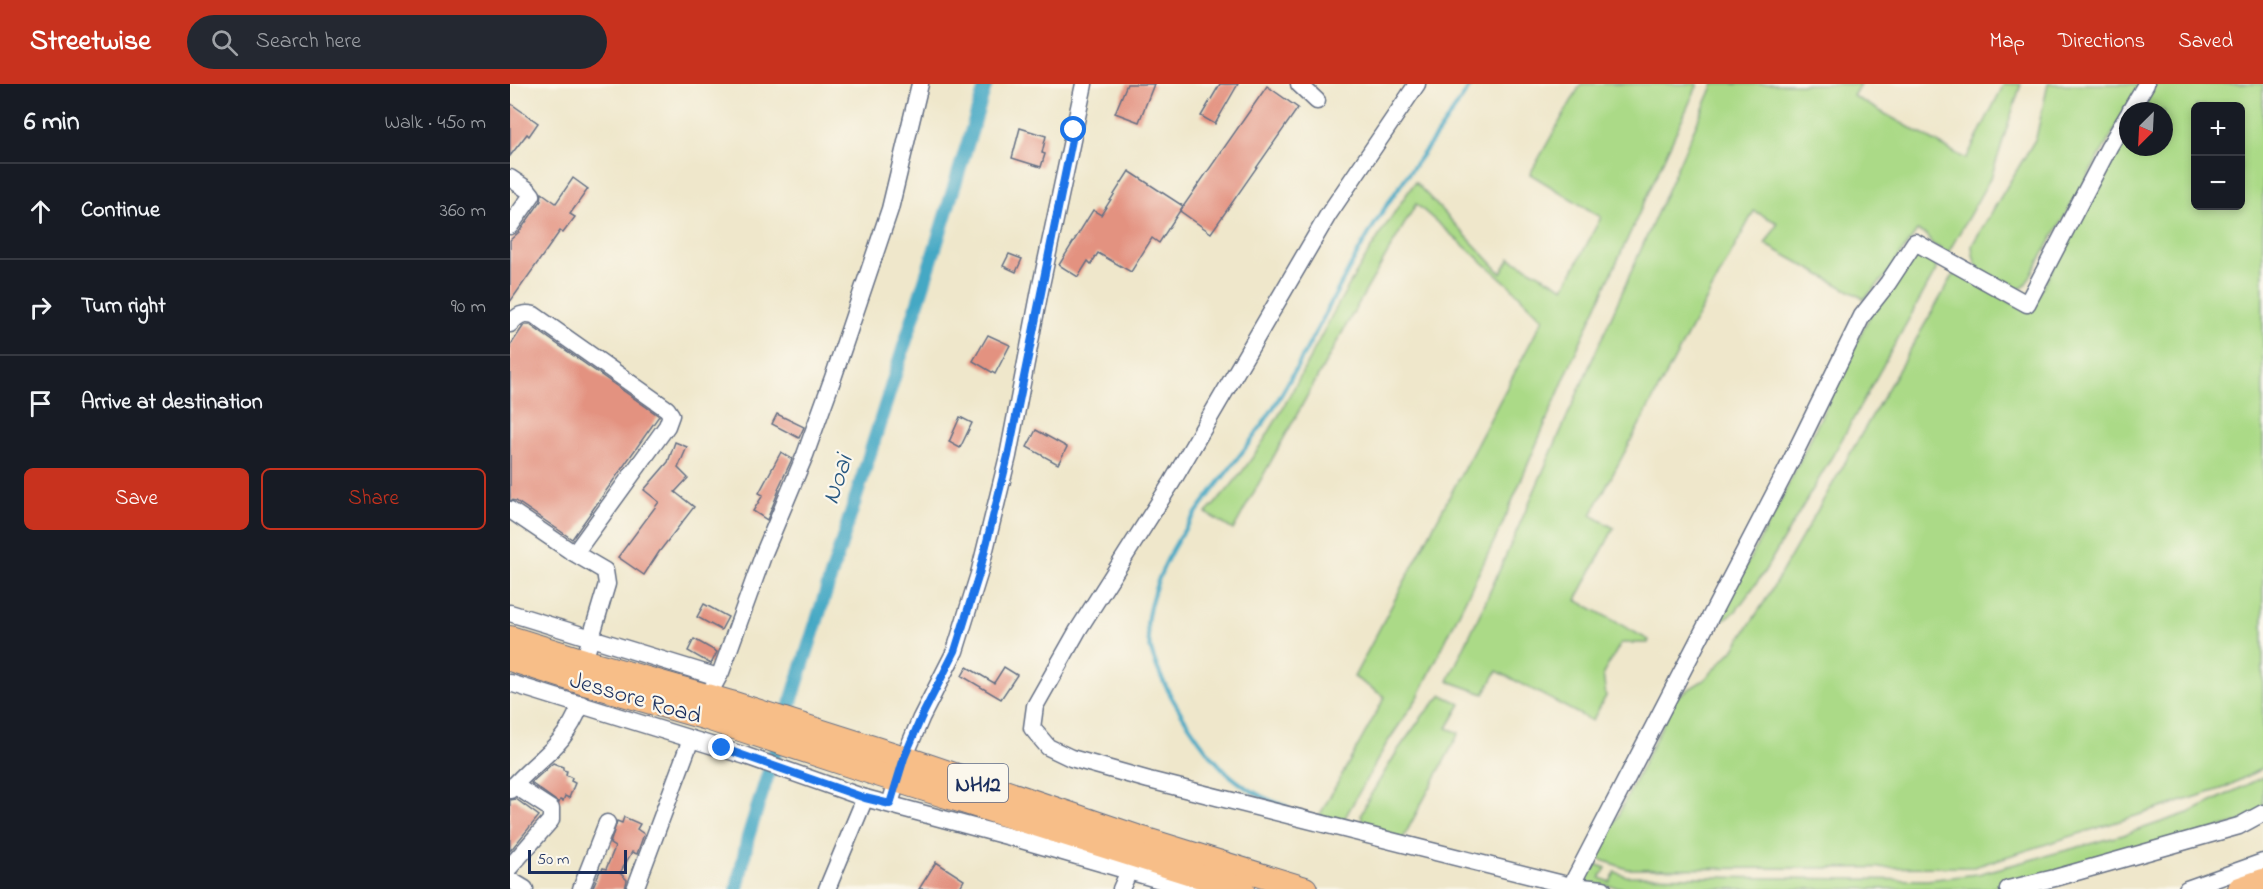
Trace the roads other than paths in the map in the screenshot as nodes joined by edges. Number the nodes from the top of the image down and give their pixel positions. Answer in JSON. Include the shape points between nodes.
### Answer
{"nodes":[{"id":1,"x":920,"y":84,"type":"edge"},
{"id":2,"x":1084,"y":84,"type":"edge"},
{"id":3,"x":1299,"y":84,"type":"edge"},
{"id":4,"x":1417,"y":84,"type":"edge"},
{"id":5,"x":2146,"y":84,"type":"edge"},
{"id":6,"x":1317,"y":101,"type":"dead end"},
{"id":7,"x":2135,"y":102,"type":"edge"},
{"id":8,"x":2119,"y":130,"type":"edge"},
{"id":9,"x":510,"y":178,"type":"edge"},
{"id":10,"x":510,"y":226,"type":"edge"},
{"id":11,"x":510,"y":324,"type":"edge"},
{"id":12,"x":510,"y":510,"type":"edge"},
{"id":13,"x":575,"y":553,"type":"junction"},
{"id":14,"x":510,"y":613,"type":"edge"},
{"id":15,"x":590,"y":637,"type":"junction"},
{"id":16,"x":510,"y":638,"type":"edge"},
{"id":17,"x":510,"y":659,"type":"edge"},
{"id":18,"x":584,"y":662,"type":"junction"},
{"id":19,"x":510,"y":683,"type":"edge"},
{"id":20,"x":705,"y":701,"type":"junction"},
{"id":21,"x":581,"y":704,"type":"junction"},
{"id":22,"x":689,"y":738,"type":"junction"},
{"id":23,"x":811,"y":741,"type":"junction"},
{"id":24,"x":901,"y":769,"type":"junction"},
{"id":25,"x":512,"y":788,"type":"edge"},
{"id":26,"x":865,"y":798,"type":"junction"},
{"id":27,"x":890,"y":804,"type":"junction"},
{"id":28,"x":2263,"y":813,"type":"edge"},
{"id":29,"x":607,"y":823,"type":"dead end"},
{"id":30,"x":1136,"y":856,"type":"junction"},
{"id":31,"x":2263,"y":862,"type":"edge"},
{"id":32,"x":510,"y":867,"type":"edge"},
{"id":33,"x":510,"y":880,"type":"edge"},
{"id":34,"x":2263,"y":881,"type":"edge"},
{"id":35,"x":1571,"y":886,"type":"junction"},
{"id":36,"x":525,"y":889,"type":"edge"},
{"id":37,"x":580,"y":889,"type":"edge"},
{"id":38,"x":635,"y":889,"type":"edge"},
{"id":39,"x":641,"y":889,"type":"edge"},
{"id":40,"x":827,"y":889,"type":"edge"},
{"id":41,"x":1121,"y":889,"type":"edge"},
{"id":42,"x":1191,"y":889,"type":"edge"},
{"id":43,"x":1242,"y":889,"type":"edge"},
{"id":44,"x":1305,"y":889,"type":"edge"},
{"id":45,"x":1603,"y":889,"type":"edge"},
{"id":46,"x":2008,"y":889,"type":"edge"},
{"id":47,"x":2187,"y":889,"type":"edge"},
{"id":48,"x":2240,"y":889,"type":"edge"}],
"edges":[{"from":1,"to":20,"type":"street","via":[[890,209],[806,455]]},
{"from":2,"to":24,"type":"street","via":[[1008,456],[979,574],[955,651],[921,718]]},
{"from":3,"to":6,"type":"street"},
{"from":4,"to":35,"type":"street","via":[[1328,215],[1231,386],[1078,630],[1035,706],[1032,728],[1048,747],[1071,758]]},
{"from":5,"to":7,"type":"street"},
{"from":8,"to":35,"type":"street","via":[[2028,304],[1916,242],[1862,315],[1786,471]]},
{"from":9,"to":10,"type":"street","via":[[532,195]]},
{"from":11,"to":13,"type":"street","via":[[524,313],[534,315],[671,415]]},
{"from":12,"to":13,"type":"street"},
{"from":13,"to":15,"type":"street","via":[[605,571],[608,577]]},
{"from":14,"to":15,"type":"street"},
{"from":15,"to":18,"type":"street"},
{"from":15,"to":20,"type":"street"},
{"from":16,"to":18,"type":"highway","number":"NH12"},
{"from":17,"to":20,"type":"highway","name":"Jessore Road","number":"NH12","via":[[585,683]]},
{"from":18,"to":20,"type":"highway","number":"NH12"},
{"from":19,"to":21,"type":"street"},
{"from":20,"to":22,"type":"street"},
{"from":20,"to":23,"type":"highway","name":"Jessore Road","number":"NH12"},
{"from":20,"to":23,"type":"highway","number":"NH12","via":[[731,703]]},
{"from":21,"to":22,"type":"street"},
{"from":21,"to":25,"type":"street","via":[[562,739]]},
{"from":22,"to":26,"type":"street"},
{"from":22,"to":38,"type":"street"},
{"from":22,"to":39,"type":"street","via":[[683,789]]},
{"from":23,"to":24,"type":"highway","name":"Jessore Road","number":"NH12"},
{"from":24,"to":27,"type":"street"},
{"from":24,"to":30,"type":"highway","name":"Jessore Road","number":"NH12"},
{"from":25,"to":32,"type":"street","via":[[552,809],[552,815]]},
{"from":26,"to":27,"type":"street"},
{"from":26,"to":40,"type":"street"},
{"from":27,"to":30,"type":"street","via":[[1018,838]]},
{"from":28,"to":46,"type":"street","via":[[2239,826]]},
{"from":29,"to":37,"type":"street"},
{"from":30,"to":41,"type":"street"},
{"from":30,"to":42,"type":"street"},
{"from":30,"to":43,"type":"highway","name":"Jessore Road","number":"NH12"},
{"from":30,"to":44,"type":"highway","number":"NH12"},
{"from":31,"to":47,"type":"street"},
{"from":33,"to":36,"type":"street"},
{"from":34,"to":48,"type":"highway"},
{"from":35,"to":45,"type":"street"}]}
